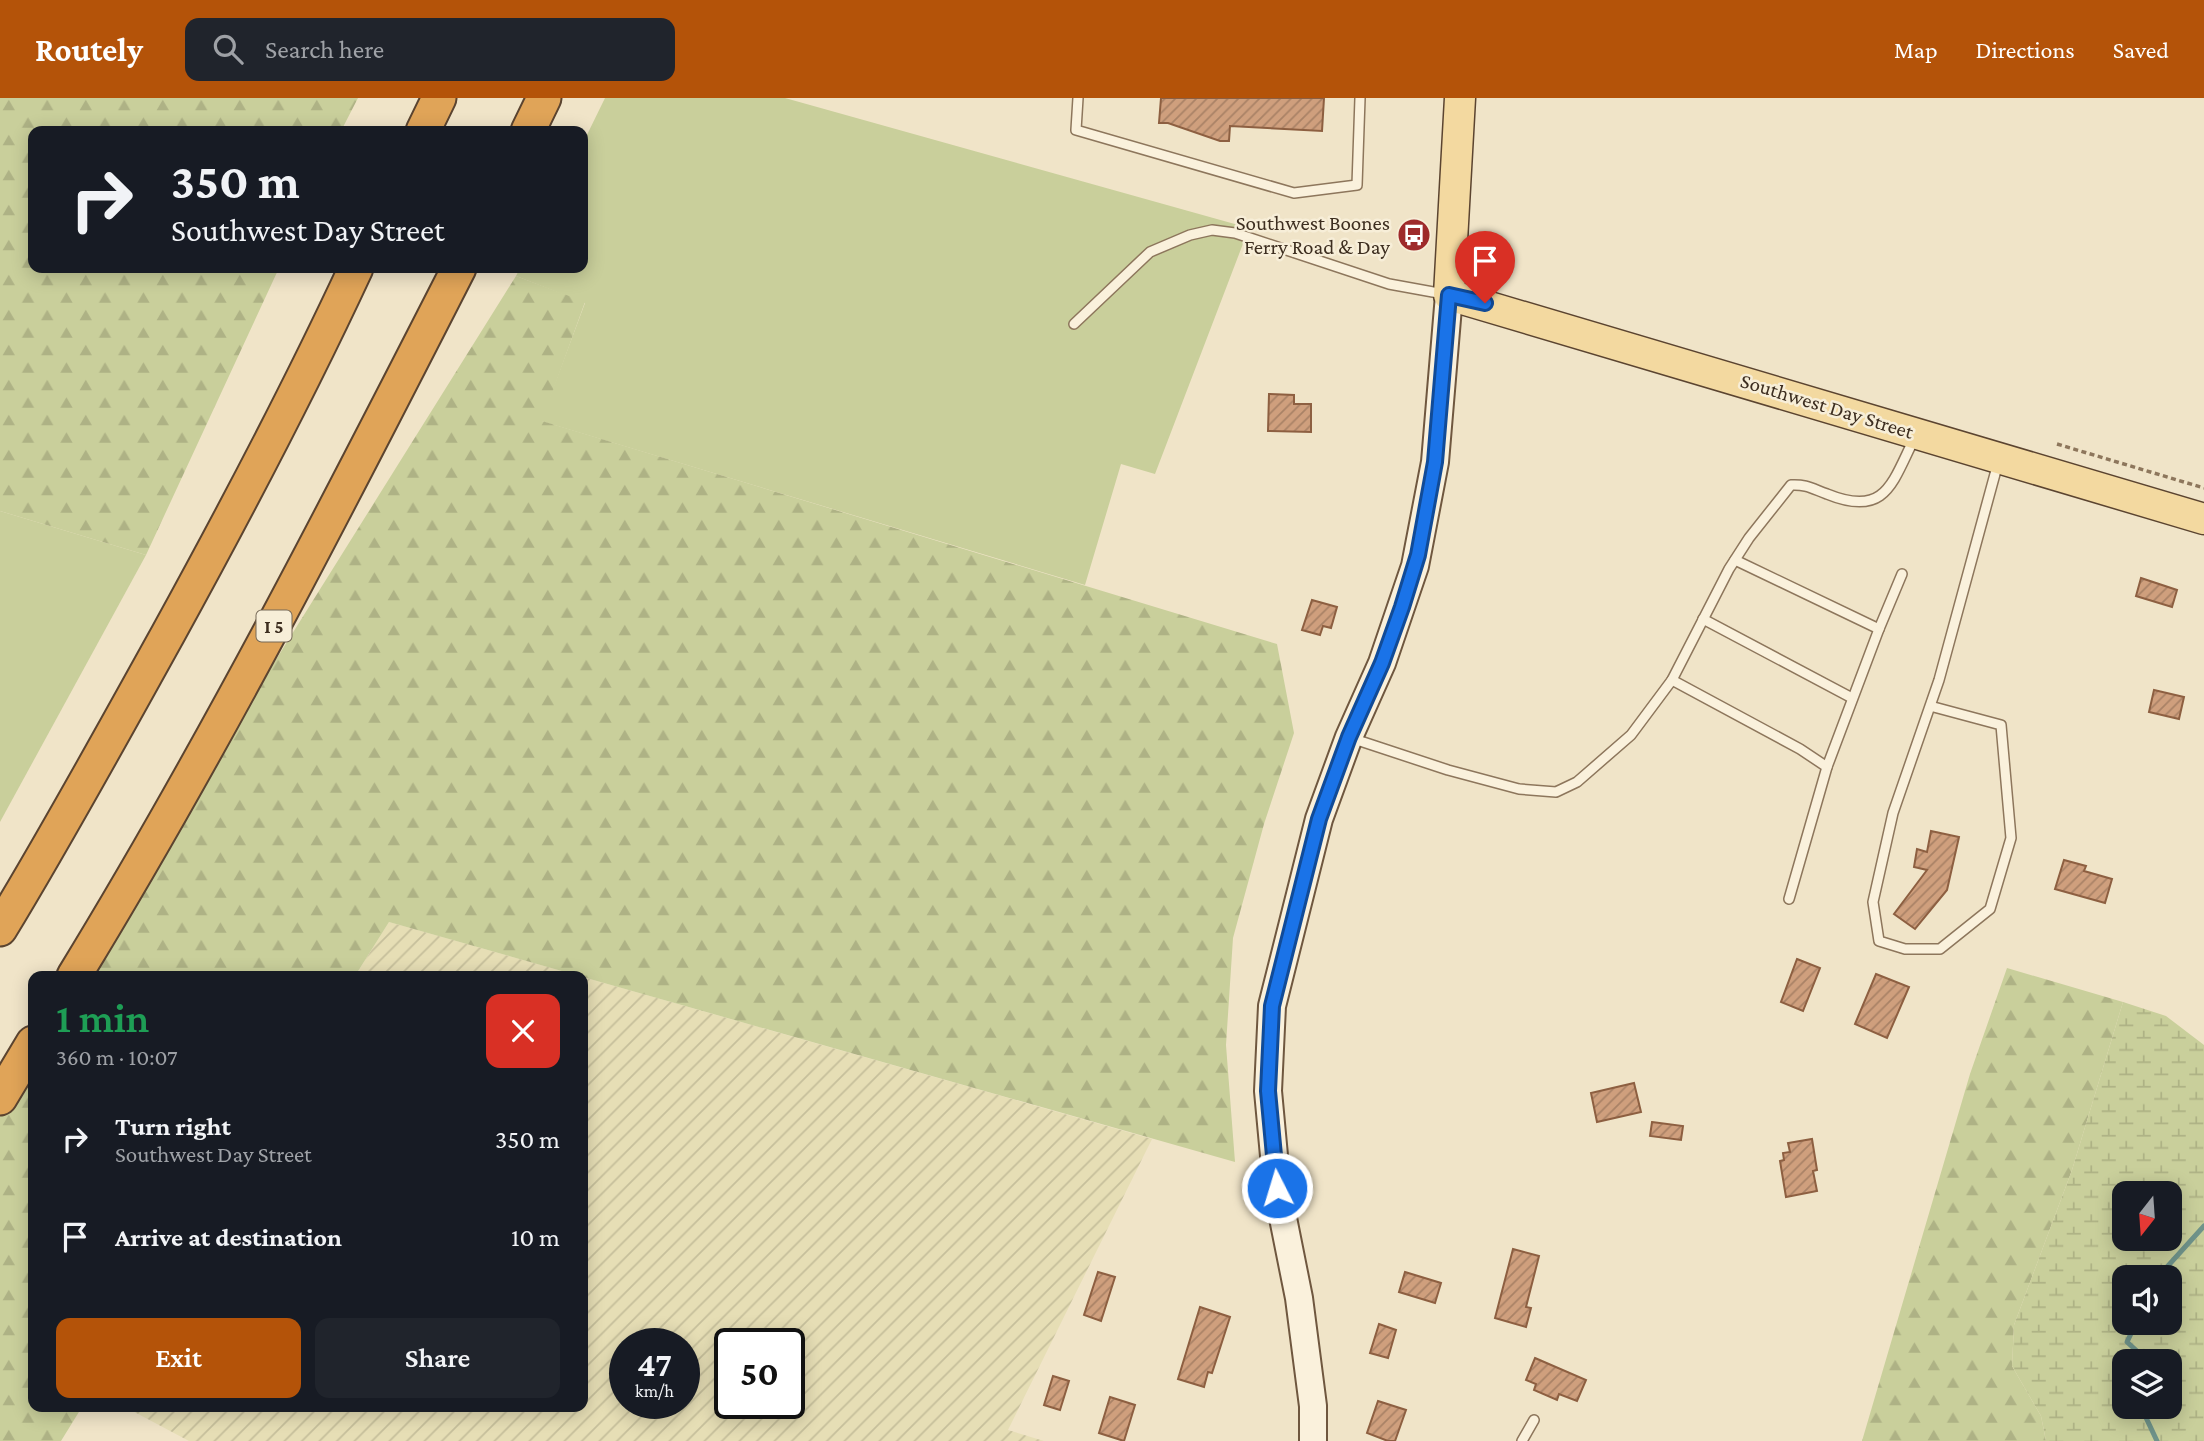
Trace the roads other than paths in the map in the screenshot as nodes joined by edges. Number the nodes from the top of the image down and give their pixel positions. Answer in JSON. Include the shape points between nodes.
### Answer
{"nodes":[{"id":1,"x":425,"y":98,"type":"edge"},
{"id":2,"x":439,"y":98,"type":"edge"},
{"id":3,"x":544,"y":98,"type":"edge"},
{"id":4,"x":1078,"y":98,"type":"edge"},
{"id":5,"x":1360,"y":98,"type":"edge"},
{"id":6,"x":1460,"y":98,"type":"edge"},
{"id":7,"x":415,"y":126,"type":"edge"},
{"id":8,"x":425,"y":126,"type":"edge"},
{"id":9,"x":530,"y":126,"type":"edge"},
{"id":10,"x":354,"y":273,"type":"edge"},
{"id":11,"x":456,"y":273,"type":"edge"},
{"id":12,"x":1449,"y":295,"type":"junction"},
{"id":13,"x":1074,"y":324,"type":"dead end"},
{"id":14,"x":1916,"y":433,"type":"junction"},
{"id":15,"x":2000,"y":458,"type":"junction"},
{"id":16,"x":2204,"y":519,"type":"edge"},
{"id":17,"x":1735,"y":560,"type":"junction"},
{"id":18,"x":1902,"y":574,"type":"dead end"},
{"id":19,"x":1703,"y":619,"type":"junction"},
{"id":20,"x":1879,"y":629,"type":"junction"},
{"id":21,"x":1672,"y":680,"type":"junction"},
{"id":22,"x":1852,"y":698,"type":"junction"},
{"id":23,"x":1930,"y":706,"type":"junction"},
{"id":24,"x":1349,"y":737,"type":"junction"},
{"id":25,"x":1828,"y":767,"type":"junction"},
{"id":26,"x":1789,"y":899,"type":"dead end"},
{"id":27,"x":0,"y":929,"type":"edge"},
{"id":28,"x":77,"y":971,"type":"edge"},
{"id":29,"x":28,"y":1051,"type":"edge"},
{"id":30,"x":0,"y":1098,"type":"edge"},
{"id":31,"x":1534,"y":1420,"type":"dead end"},
{"id":32,"x":1316,"y":1439,"type":"edge"},
{"id":33,"x":1522,"y":1441,"type":"edge"}],
"edges":[{"from":1,"to":7,"type":"highway"},
{"from":2,"to":8,"type":"highway"},
{"from":3,"to":9,"type":"highway"},
{"from":4,"to":5,"type":"lane","via":[[1076,130],[1294,193],[1357,185]]},
{"from":6,"to":12,"type":"main road"},
{"from":10,"to":27,"type":"highway","via":[[236,510]]},
{"from":11,"to":28,"type":"highway","number":"I 5","via":[[267,638]]},
{"from":12,"to":13,"type":"lane","via":[[1389,284],[1235,233],[1212,230],[1150,252]]},
{"from":12,"to":14,"type":"main road","name":"Southwest Day Street"},
{"from":12,"to":24,"type":"main road","via":[[1435,462],[1418,555],[1389,645]]},
{"from":14,"to":15,"type":"main road","name":"Southwest Day Street"},
{"from":14,"to":17,"type":"lane","via":[[1885,492],[1874,502],[1856,504],[1805,484],[1791,485]]},
{"from":15,"to":16,"type":"main road","name":"Southwest Day Street"},
{"from":15,"to":23,"type":"lane"},
{"from":17,"to":19,"type":"lane"},
{"from":17,"to":20,"type":"lane"},
{"from":18,"to":20,"type":"lane"},
{"from":19,"to":21,"type":"lane"},
{"from":19,"to":22,"type":"lane"},
{"from":20,"to":22,"type":"lane"},
{"from":21,"to":24,"type":"lane","via":[[1631,735],[1577,782],[1556,792],[1519,789]]},
{"from":21,"to":25,"type":"lane"},
{"from":22,"to":25,"type":"lane"},
{"from":23,"to":23,"type":"lane","via":[[1893,813],[1873,902],[1879,941],[1905,949],[1940,950],[1990,909],[2011,838],[2001,725]]},
{"from":24,"to":32,"type":"main road","via":[[1312,841],[1272,1006],[1268,1091],[1277,1188],[1299,1298]]},
{"from":25,"to":26,"type":"lane"},
{"from":29,"to":30,"type":"highway"},
{"from":31,"to":33,"type":"lane"}]}
